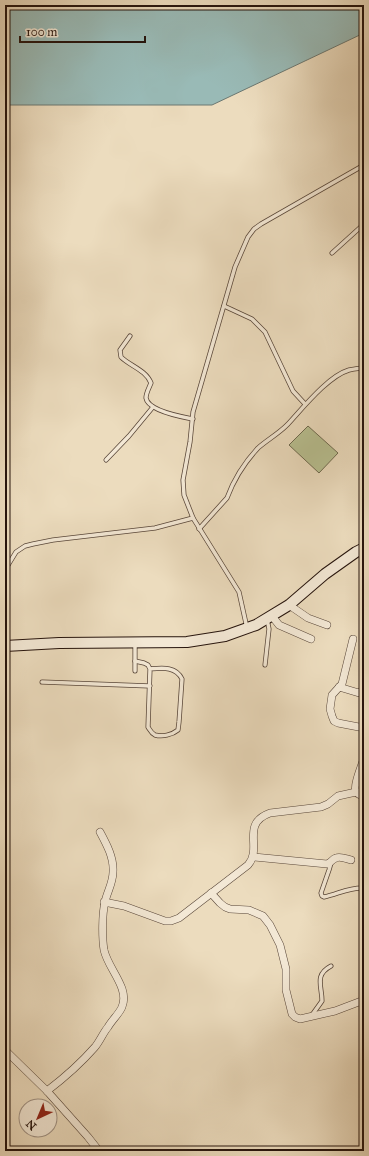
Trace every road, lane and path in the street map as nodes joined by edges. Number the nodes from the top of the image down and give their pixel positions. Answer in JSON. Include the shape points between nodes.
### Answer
{"nodes":[{"id":1,"x":364,"y":165,"type":"edge"},
{"id":2,"x":364,"y":224,"type":"edge"},
{"id":3,"x":332,"y":253,"type":"dead end"},
{"id":4,"x":224,"y":306,"type":"junction"},
{"id":5,"x":130,"y":336,"type":"dead end"},
{"id":6,"x":364,"y":368,"type":"edge"},
{"id":7,"x":305,"y":404,"type":"junction"},
{"id":8,"x":153,"y":407,"type":"junction"},
{"id":9,"x":193,"y":419,"type":"junction"},
{"id":10,"x":106,"y":460,"type":"dead end"},
{"id":11,"x":193,"y":518,"type":"junction"},
{"id":12,"x":199,"y":529,"type":"junction"},
{"id":13,"x":364,"y":548,"type":"edge"},
{"id":14,"x":5,"y":570,"type":"edge"},
{"id":15,"x":289,"y":605,"type":"junction"},
{"id":16,"x":269,"y":617,"type":"junction"},
{"id":17,"x":327,"y":625,"type":"dead end"},
{"id":18,"x":247,"y":628,"type":"junction"},
{"id":19,"x":312,"y":639,"type":"dead end"},
{"id":20,"x":353,"y":639,"type":"dead end"},
{"id":21,"x":135,"y":642,"type":"junction"},
{"id":22,"x":5,"y":646,"type":"edge"},
{"id":23,"x":135,"y":661,"type":"junction"},
{"id":24,"x":265,"y":665,"type":"dead end"},
{"id":25,"x":150,"y":668,"type":"junction"},
{"id":26,"x":135,"y":670,"type":"dead end"},
{"id":27,"x":42,"y":682,"type":"dead end"},
{"id":28,"x":150,"y":686,"type":"junction"},
{"id":29,"x":339,"y":687,"type":"junction"},
{"id":30,"x":364,"y":687,"type":"edge"},
{"id":31,"x":364,"y":728,"type":"edge"},
{"id":32,"x":364,"y":758,"type":"edge"},
{"id":33,"x":356,"y":792,"type":"junction"},
{"id":34,"x":364,"y":796,"type":"edge"},
{"id":35,"x":100,"y":832,"type":"dead end"},
{"id":36,"x":253,"y":857,"type":"junction"},
{"id":37,"x":351,"y":860,"type":"dead end"},
{"id":38,"x":331,"y":863,"type":"junction"},
{"id":39,"x":364,"y":888,"type":"edge"},
{"id":40,"x":211,"y":893,"type":"junction"},
{"id":41,"x":104,"y":902,"type":"junction"},
{"id":42,"x":331,"y":966,"type":"dead end"},
{"id":43,"x":364,"y":1000,"type":"edge"},
{"id":44,"x":311,"y":1016,"type":"junction"},
{"id":45,"x":5,"y":1050,"type":"edge"},
{"id":46,"x":47,"y":1091,"type":"junction"},
{"id":47,"x":99,"y":1151,"type":"edge"}],
"edges":[{"from":1,"to":4,"type":"lane","via":[[254,229],[235,267]]},
{"from":2,"to":3,"type":"lane"},
{"from":4,"to":7,"type":"lane","via":[[252,319],[265,332],[293,391]]},
{"from":4,"to":9,"type":"lane"},
{"from":5,"to":8,"type":"lane","via":[[120,350],[121,357],[141,370],[150,380],[146,397]]},
{"from":6,"to":7,"type":"lane","via":[[348,370],[331,380]]},
{"from":7,"to":12,"type":"lane","via":[[286,426],[259,448],[241,470],[227,498]]},
{"from":8,"to":9,"type":"lane","via":[[171,415]]},
{"from":8,"to":10,"type":"lane"},
{"from":9,"to":11,"type":"lane","via":[[183,480],[184,495]]},
{"from":11,"to":12,"type":"lane"},
{"from":11,"to":14,"type":"lane","via":[[155,528],[53,540],[25,546],[16,552]]},
{"from":12,"to":18,"type":"lane","via":[[239,592]]},
{"from":13,"to":15,"type":"main road","via":[[325,574]]},
{"from":15,"to":16,"type":"main road"},
{"from":15,"to":17,"type":"street","via":[[308,618]]},
{"from":16,"to":18,"type":"main road"},
{"from":16,"to":19,"type":"street","via":[[280,625]]},
{"from":16,"to":24,"type":"lane"},
{"from":18,"to":21,"type":"main road","via":[[224,636],[188,642]]},
{"from":20,"to":29,"type":"street","via":[[342,684]]},
{"from":21,"to":22,"type":"main road"},
{"from":21,"to":23,"type":"lane"},
{"from":23,"to":25,"type":"lane"},
{"from":23,"to":26,"type":"lane"},
{"from":25,"to":28,"type":"lane"},
{"from":25,"to":28,"type":"lane","via":[[169,668],[182,679],[176,732],[164,736],[155,735],[148,727]]},
{"from":27,"to":28,"type":"lane"},
{"from":29,"to":30,"type":"street","via":[[359,692]]},
{"from":29,"to":31,"type":"street","via":[[331,699],[330,709],[334,721]]},
{"from":32,"to":33,"type":"street","via":[[358,774]]},
{"from":33,"to":34,"type":"street"},
{"from":33,"to":36,"type":"street","via":[[338,796],[321,807],[262,816],[254,829]]},
{"from":35,"to":41,"type":"street","via":[[108,846],[113,872]]},
{"from":36,"to":38,"type":"street"},
{"from":36,"to":40,"type":"street","via":[[248,866]]},
{"from":37,"to":38,"type":"street","via":[[339,857],[334,858]]},
{"from":38,"to":39,"type":"lane","via":[[322,896],[355,887]]},
{"from":40,"to":41,"type":"street","via":[[179,918],[171,921]]},
{"from":40,"to":44,"type":"street","via":[[225,907],[249,910],[263,916],[280,945],[292,1014],[300,1019]]},
{"from":41,"to":46,"type":"street","via":[[104,952],[124,994],[124,1001],[96,1046]]},
{"from":42,"to":44,"type":"lane","via":[[325,969],[321,976],[322,1001]]},
{"from":43,"to":44,"type":"street","via":[[335,1011]]},
{"from":45,"to":46,"type":"street"},
{"from":46,"to":47,"type":"street"}]}
